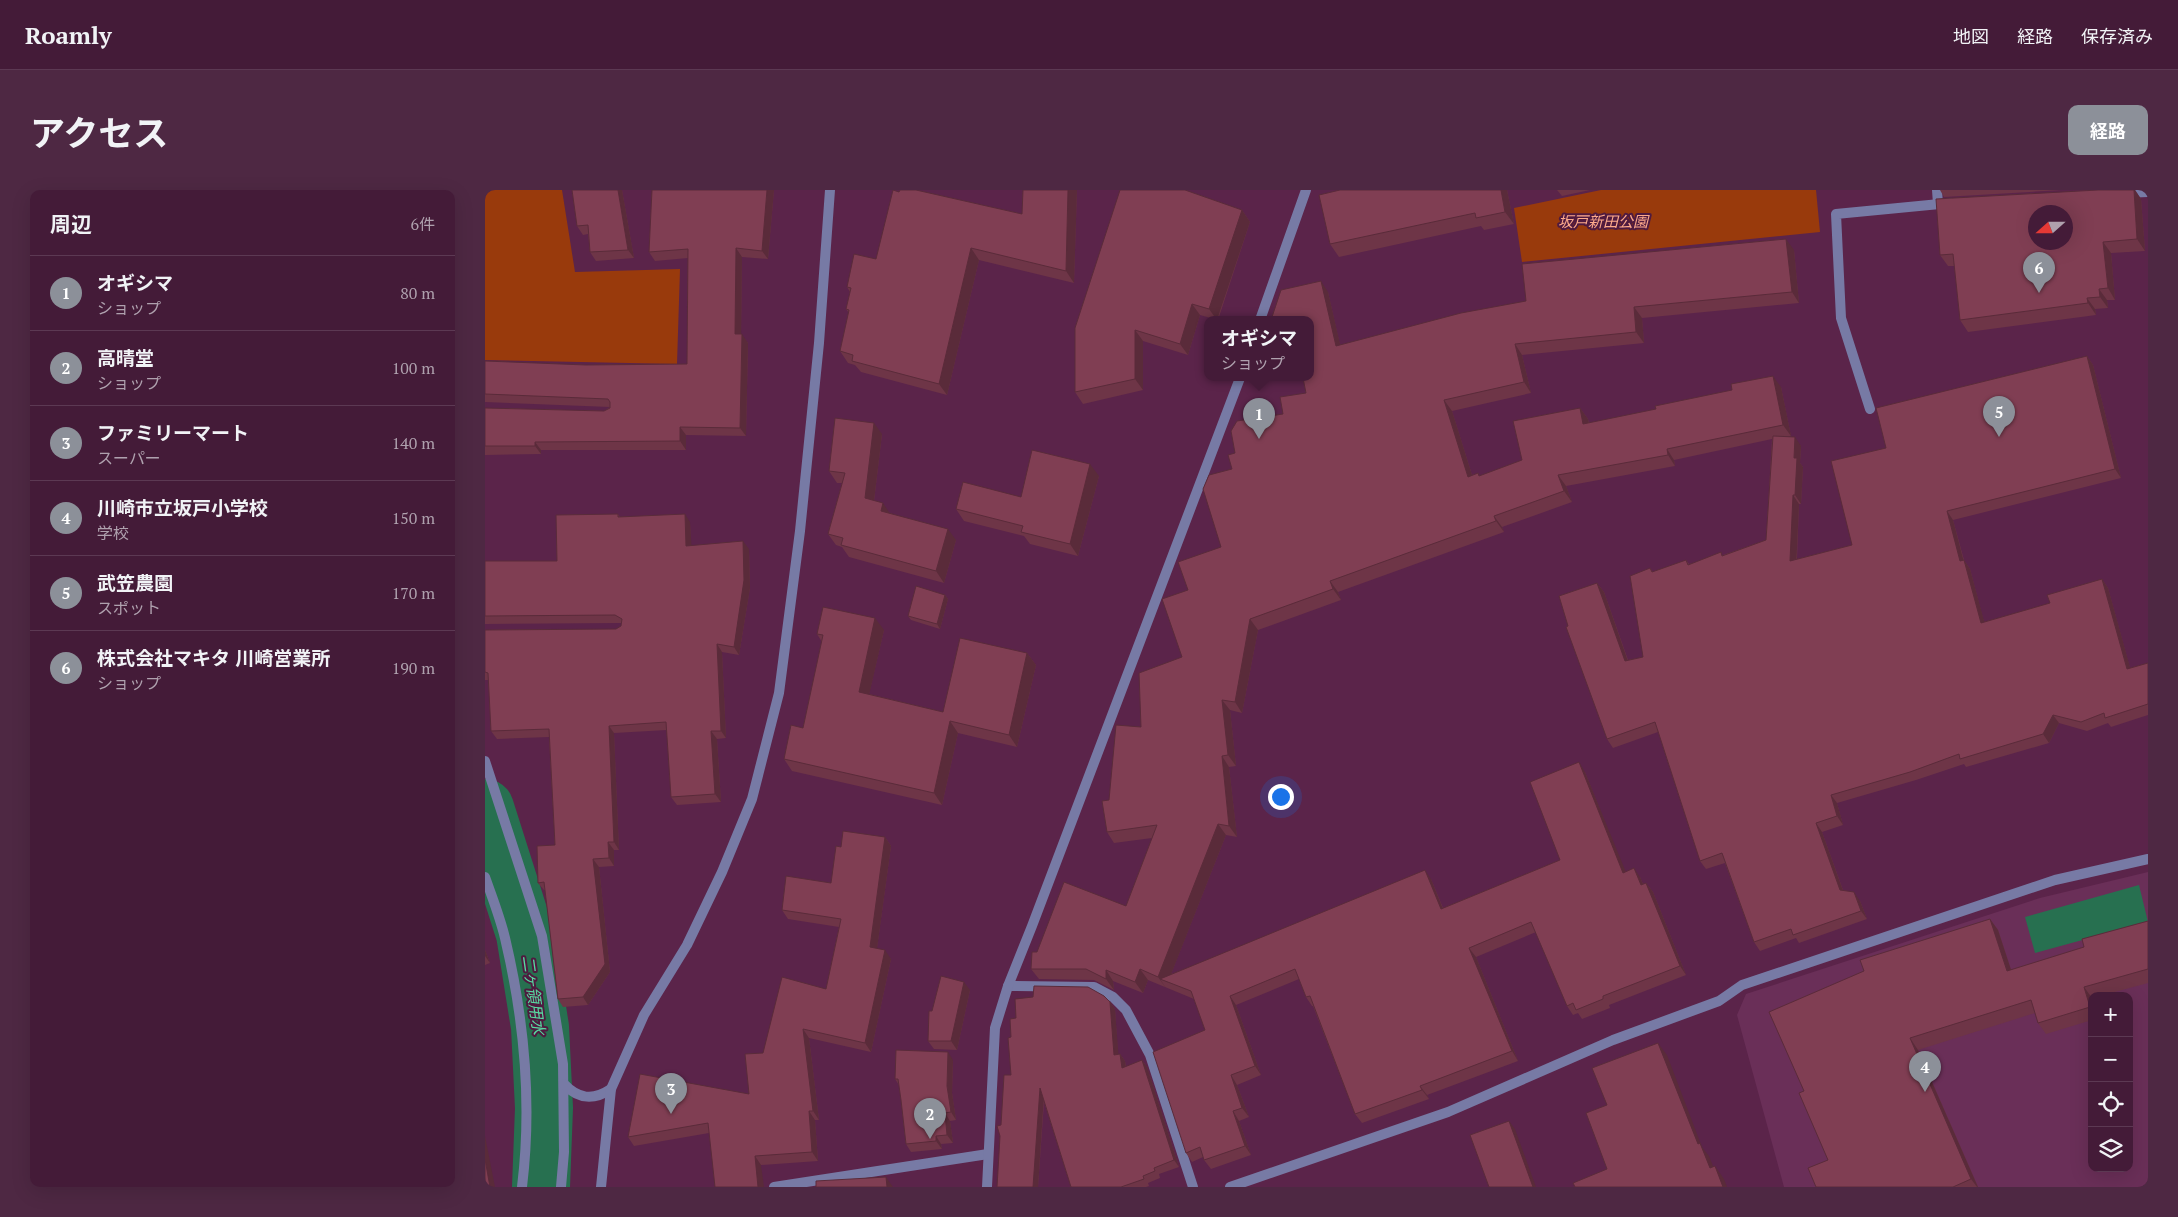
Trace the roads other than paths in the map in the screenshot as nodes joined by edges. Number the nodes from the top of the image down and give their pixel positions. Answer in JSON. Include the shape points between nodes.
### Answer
{"nodes":[{"id":1,"x":830,"y":190,"type":"edge"},
{"id":2,"x":1306,"y":190,"type":"edge"},
{"id":3,"x":1937,"y":190,"type":"edge"},
{"id":4,"x":2148,"y":192,"type":"edge"},
{"id":5,"x":2110,"y":194,"type":"edge"},
{"id":6,"x":1957,"y":203,"type":"edge"},
{"id":7,"x":1938,"y":204,"type":"junction"},
{"id":8,"x":1261,"y":316,"type":"edge"},
{"id":9,"x":1238,"y":381,"type":"edge"},
{"id":10,"x":1870,"y":409,"type":"dead end"},
{"id":11,"x":485,"y":761,"type":"edge"},
{"id":12,"x":2148,"y":859,"type":"edge"},
{"id":13,"x":485,"y":877,"type":"edge"},
{"id":14,"x":1008,"y":986,"type":"junction"},
{"id":15,"x":564,"y":1084,"type":"junction"},
{"id":16,"x":611,"y":1089,"type":"junction"},
{"id":17,"x":988,"y":1154,"type":"junction"},
{"id":18,"x":522,"y":1187,"type":"edge"},
{"id":19,"x":561,"y":1187,"type":"edge"},
{"id":20,"x":601,"y":1187,"type":"edge"},
{"id":21,"x":774,"y":1187,"type":"edge"},
{"id":22,"x":987,"y":1187,"type":"edge"},
{"id":23,"x":1193,"y":1187,"type":"edge"},
{"id":24,"x":1230,"y":1187,"type":"edge"}],
"edges":[{"from":1,"to":16,"type":"street","via":[[800,531],[779,693],[752,799],[726,863],[687,945],[644,1015]]},
{"from":2,"to":8,"type":"street"},
{"from":3,"to":7,"type":"street"},
{"from":4,"to":5,"type":"street"},
{"from":6,"to":7,"type":"street"},
{"from":7,"to":10,"type":"street","via":[[1835,214],[1841,318]]},
{"from":9,"to":14,"type":"street"},
{"from":11,"to":15,"type":"street","via":[[542,936]]},
{"from":12,"to":24,"type":"street","via":[[2055,880],[1742,985],[1719,1001],[1613,1040],[1448,1112]]},
{"from":13,"to":18,"type":"street","via":[[505,937],[522,1028],[526,1121]]},
{"from":14,"to":17,"type":"street","via":[[995,1028]]},
{"from":14,"to":23,"type":"street","via":[[1094,987],[1113,997],[1126,1010],[1150,1055]]},
{"from":15,"to":16,"type":"street","via":[[585,1097]]},
{"from":15,"to":19,"type":"street"},
{"from":16,"to":20,"type":"street"},
{"from":17,"to":21,"type":"street"},
{"from":17,"to":22,"type":"street"}]}
